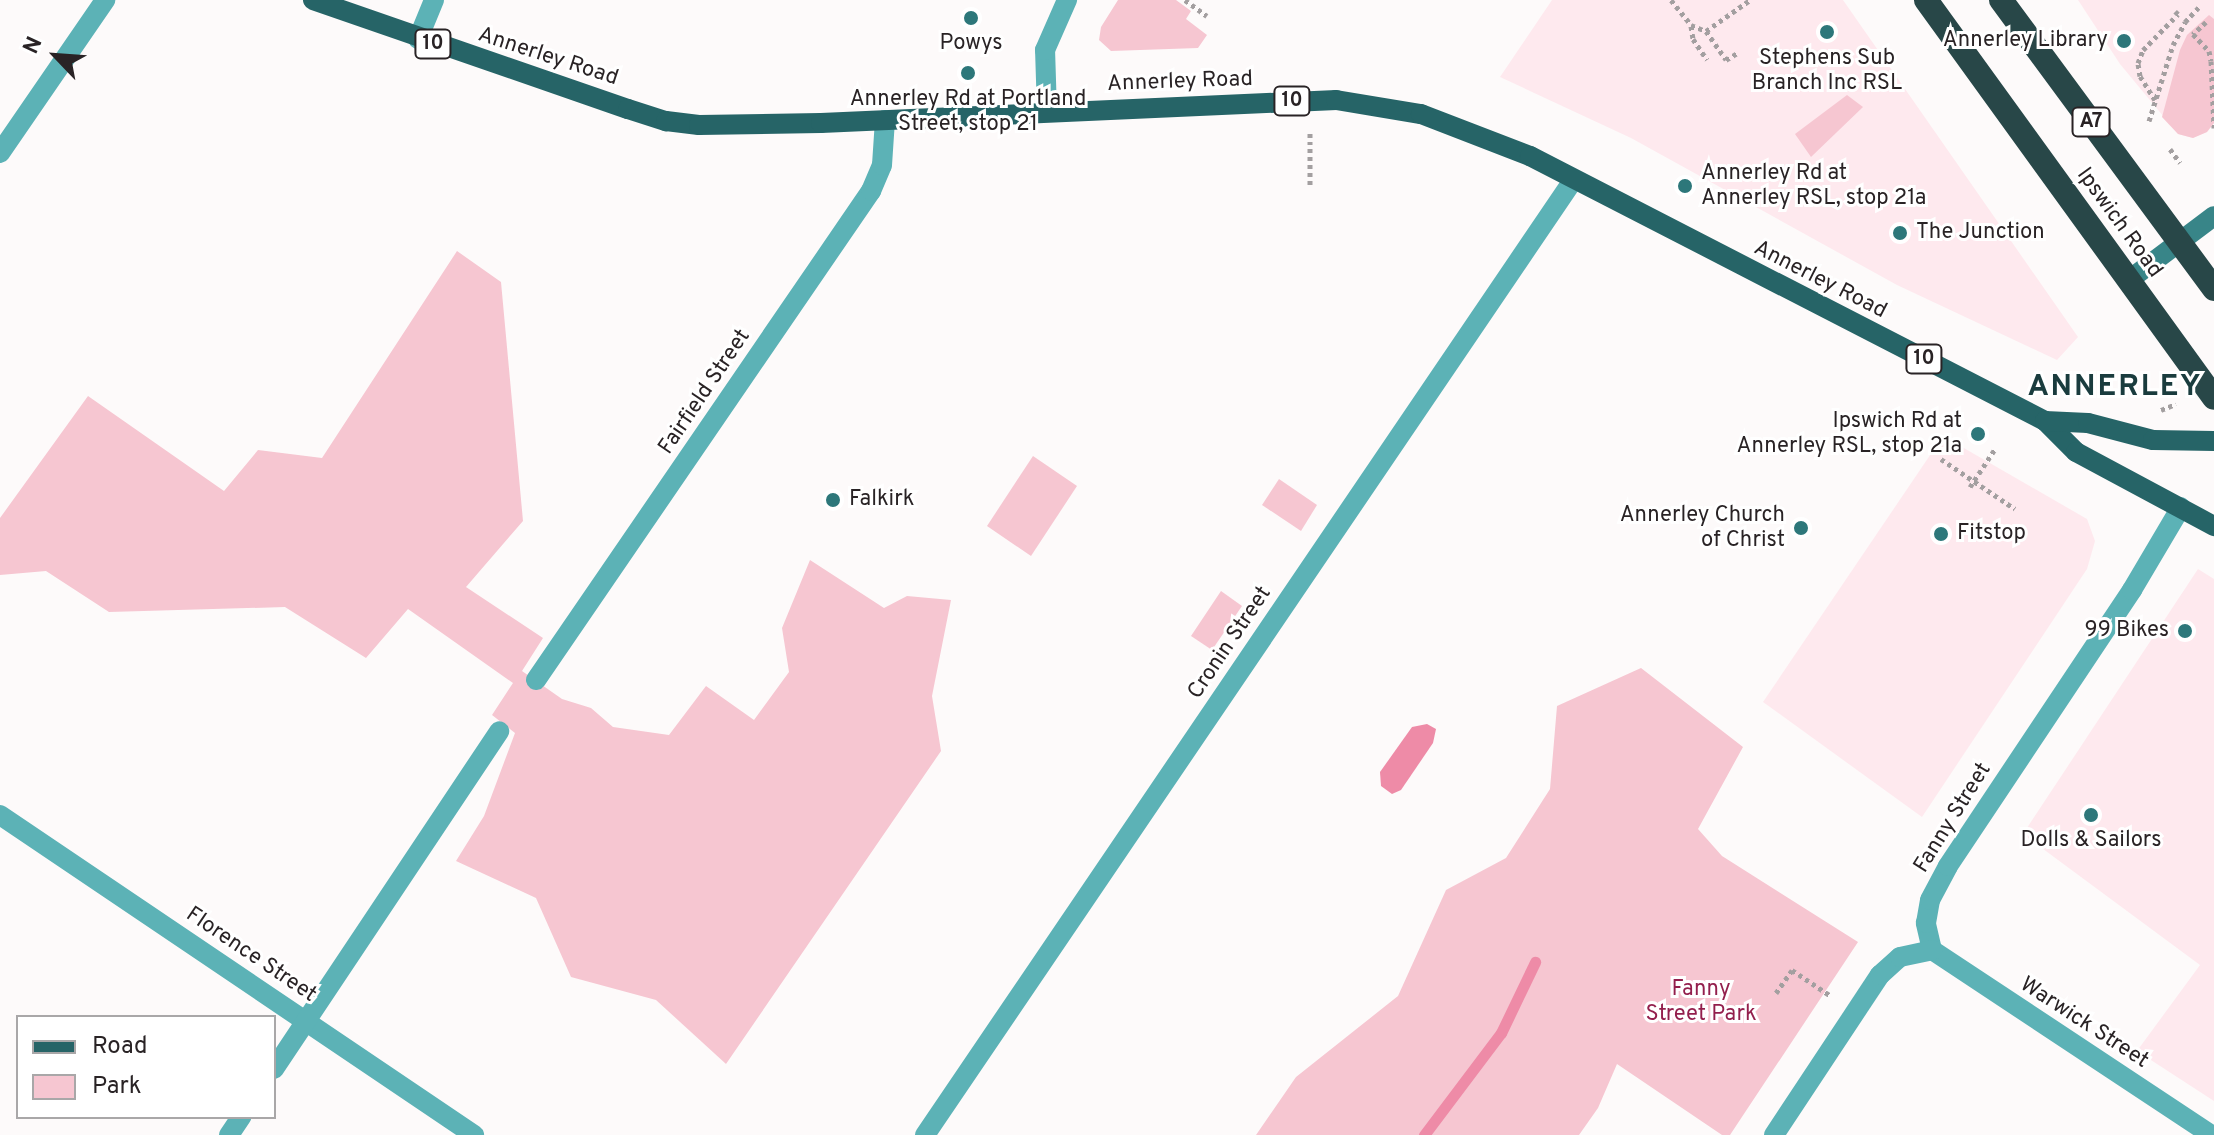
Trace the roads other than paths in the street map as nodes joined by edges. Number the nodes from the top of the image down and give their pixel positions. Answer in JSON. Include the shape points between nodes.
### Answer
{"nodes":[{"id":1,"x":105,"y":0,"type":"edge"},
{"id":2,"x":313,"y":0,"type":"edge"},
{"id":3,"x":434,"y":0,"type":"edge"},
{"id":4,"x":1067,"y":0,"type":"edge"},
{"id":5,"x":1926,"y":0,"type":"edge"},
{"id":6,"x":2001,"y":0,"type":"edge"},
{"id":7,"x":418,"y":39,"type":"junction"},
{"id":8,"x":1047,"y":112,"type":"junction"},
{"id":9,"x":885,"y":120,"type":"junction"},
{"id":10,"x":0,"y":153,"type":"edge"},
{"id":11,"x":1574,"y":179,"type":"junction"},
{"id":12,"x":2214,"y":216,"type":"edge"},
{"id":13,"x":2181,"y":244,"type":"junction"},
{"id":14,"x":2129,"y":280,"type":"junction"},
{"id":15,"x":2214,"y":289,"type":"edge"},
{"id":16,"x":2214,"y":398,"type":"edge"},
{"id":17,"x":2045,"y":421,"type":"junction"},
{"id":18,"x":2214,"y":441,"type":"edge"},
{"id":19,"x":2181,"y":507,"type":"junction"},
{"id":20,"x":2214,"y":526,"type":"edge"},
{"id":21,"x":536,"y":680,"type":"dead end"},
{"id":22,"x":499,"y":731,"type":"dead end"},
{"id":23,"x":0,"y":815,"type":"edge"},
{"id":24,"x":1932,"y":950,"type":"junction"},
{"id":25,"x":306,"y":1021,"type":"junction"},
{"id":26,"x":276,"y":1066,"type":"edge"},
{"id":27,"x":474,"y":1135,"type":"edge"},
{"id":28,"x":925,"y":1135,"type":"edge"},
{"id":29,"x":1774,"y":1135,"type":"edge"},
{"id":30,"x":2211,"y":1135,"type":"edge"}],
"edges":[{"from":1,"to":10,"type":"street"},
{"from":2,"to":7,"type":"main road","name":"Annerley Road","number":"10"},
{"from":3,"to":7,"type":"street"},
{"from":4,"to":8,"type":"street","via":[[1045,50]]},
{"from":5,"to":14,"type":"highway","name":"Ipswich Road"},
{"from":6,"to":13,"type":"highway","name":"Ipswich Road","number":"A7"},
{"from":7,"to":9,"type":"main road","name":"Annerley Road","number":"10","via":[[666,121],[736,126]]},
{"from":8,"to":9,"type":"main road","name":"Annerley Road","number":"10"},
{"from":8,"to":11,"type":"main road","name":"Annerley Road","number":"10","via":[[1336,100],[1421,114]]},
{"from":9,"to":21,"type":"street","name":"Fairfield Street","via":[[882,165],[863,203]]},
{"from":11,"to":17,"type":"main road","name":"Annerley Road","number":"10"},
{"from":11,"to":28,"type":"street","name":"Cronin Street"},
{"from":12,"to":13,"type":"street"},
{"from":13,"to":14,"type":"street"},
{"from":13,"to":15,"type":"highway","name":"Ipswich Road","number":"A7"},
{"from":14,"to":16,"type":"highway","name":"Ipswich Road"},
{"from":17,"to":18,"type":"main road","name":"Annerley Road","number":"10","via":[[2088,423],[2167,442]]},
{"from":17,"to":19,"type":"main road","name":"Annerley Road","number":"10","via":[[2076,452]]},
{"from":19,"to":20,"type":"main road","name":"Annerley Road","number":"10"},
{"from":19,"to":24,"type":"street","name":"Fanny Street","via":[[2132,590],[1948,866],[1930,900],[1926,923]]},
{"from":22,"to":25,"type":"street"},
{"from":23,"to":25,"type":"street","name":"Florence Street"},
{"from":24,"to":29,"type":"street","via":[[1890,964]]},
{"from":24,"to":30,"type":"street","name":"Warwick Street"},
{"from":25,"to":26,"type":"street"},
{"from":25,"to":27,"type":"street","name":"Florence Street"}]}
